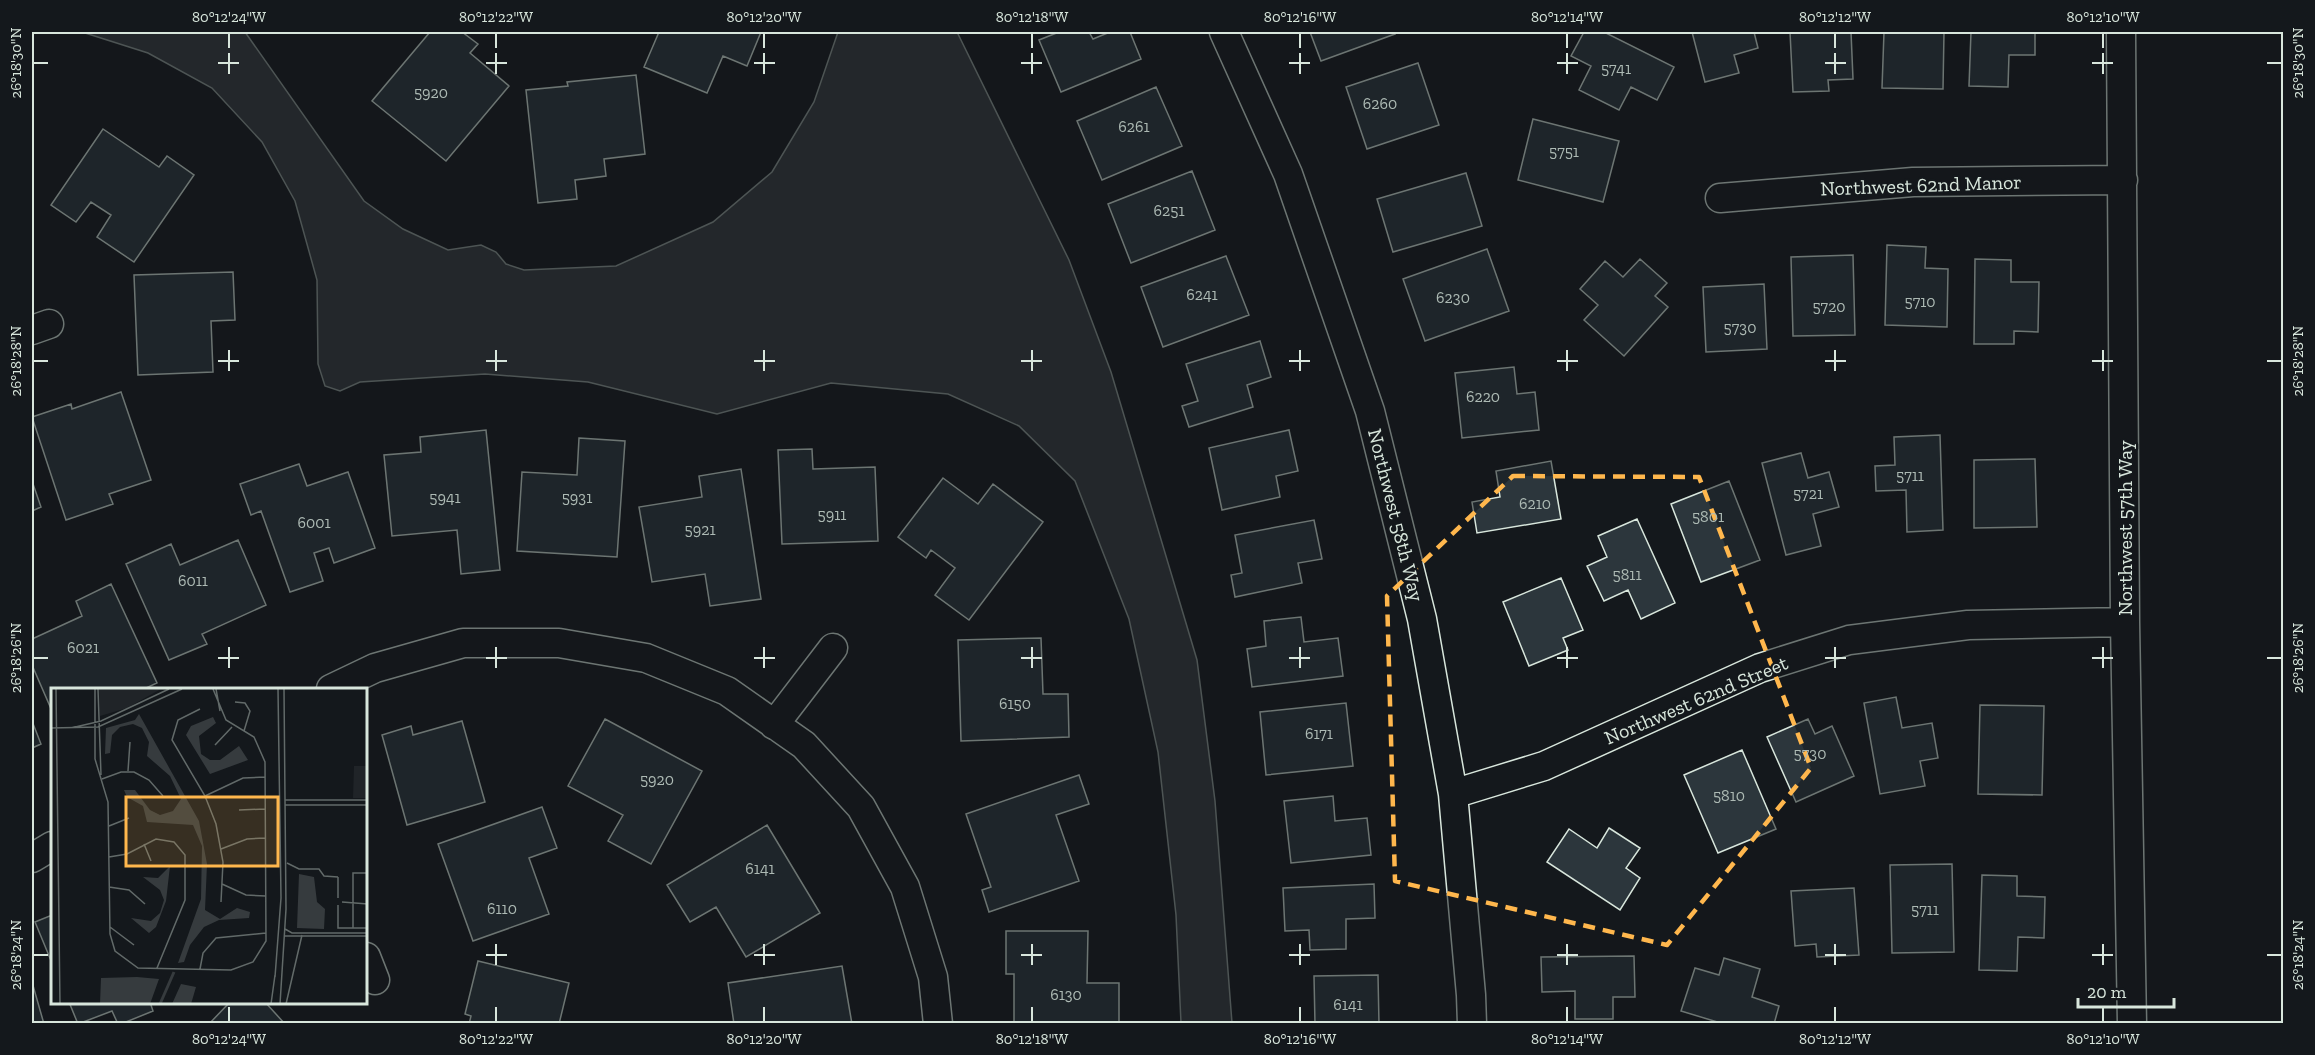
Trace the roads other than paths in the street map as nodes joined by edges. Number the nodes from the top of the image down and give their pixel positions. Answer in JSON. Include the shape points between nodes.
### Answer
{"nodes":[{"id":1,"x":1224,"y":32,"type":"edge"},
{"id":2,"x":2121,"y":32,"type":"edge"},
{"id":3,"x":2123,"y":180,"type":"junction"},
{"id":4,"x":1719,"y":198,"type":"dead end"},
{"id":5,"x":2125,"y":622,"type":"junction"},
{"id":6,"x":833,"y":648,"type":"dead end"},
{"id":7,"x":333,"y":688,"type":"edge"},
{"id":8,"x":774,"y":724,"type":"junction"},
{"id":9,"x":1453,"y":794,"type":"junction"},
{"id":10,"x":51,"y":847,"type":"edge"},
{"id":11,"x":32,"y":858,"type":"edge"},
{"id":12,"x":938,"y":1023,"type":"edge"},
{"id":13,"x":1472,"y":1023,"type":"edge"},
{"id":14,"x":2132,"y":1023,"type":"edge"}],
"edges":[{"from":1,"to":9,"type":"street","name":"Northwest 58th Way","via":[[1288,174],[1370,411],[1422,619]]},
{"from":2,"to":3,"type":"street","name":"Northwest 57th Way"},
{"from":3,"to":4,"type":"street","name":"Northwest 62nd Manor","via":[[1913,182]]},
{"from":3,"to":5,"type":"street","name":"Northwest 57th Way"},
{"from":5,"to":9,"type":"street","name":"Northwest 62nd Street","via":[[1968,625],[1849,640],[1761,668],[1544,766]]},
{"from":5,"to":14,"type":"street","name":"Northwest 57th Way"},
{"from":6,"to":8,"type":"street"},
{"from":7,"to":8,"type":"street","via":[[375,668],[463,643],[558,643],[646,658],[727,691]]},
{"from":8,"to":12,"type":"street","via":[[804,745],[861,807],[905,886],[933,977]]},
{"from":9,"to":13,"type":"street","name":"Northwest 58th Way"},
{"from":10,"to":11,"type":"street"}]}
